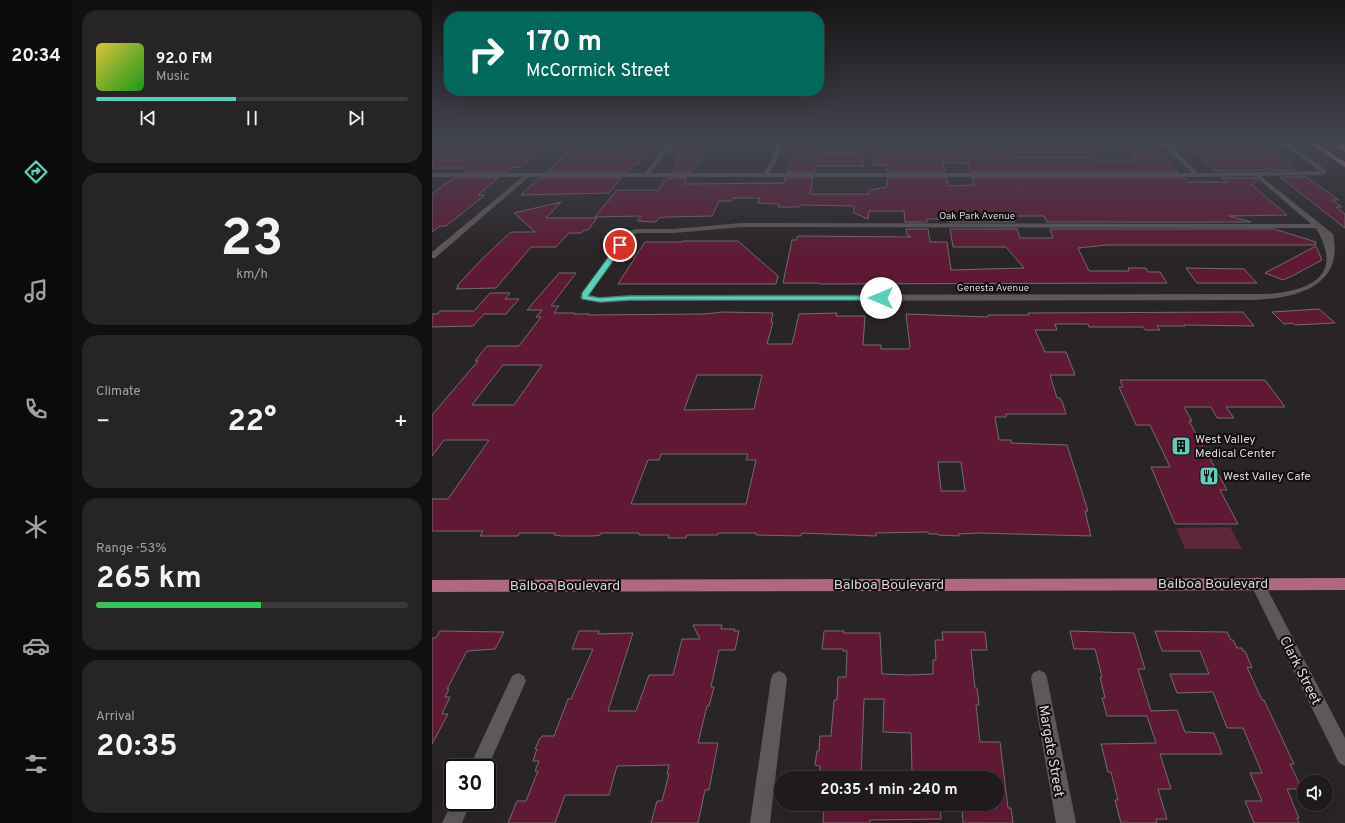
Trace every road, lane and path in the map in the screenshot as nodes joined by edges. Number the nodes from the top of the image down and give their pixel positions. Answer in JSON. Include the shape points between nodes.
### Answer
{"nodes":[{"id":1,"x":520,"y":181,"type":"edge"},
{"id":2,"x":1265,"y":181,"type":"edge"},
{"id":3,"x":1318,"y":226,"type":"junction"},
{"id":4,"x":432,"y":256,"type":"edge"},
{"id":5,"x":584,"y":297,"type":"joint"},
{"id":6,"x":1256,"y":583,"type":"junction"},
{"id":7,"x":1345,"y":584,"type":"edge"},
{"id":8,"x":432,"y":586,"type":"edge"},
{"id":9,"x":1039,"y":678,"type":"dead end"},
{"id":10,"x":779,"y":679,"type":"dead end"},
{"id":11,"x":518,"y":681,"type":"dead end"},
{"id":12,"x":1345,"y":757,"type":"edge"},
{"id":13,"x":482,"y":759,"type":"edge"},
{"id":14,"x":458,"y":811,"type":"edge"},
{"id":15,"x":452,"y":823,"type":"edge"},
{"id":16,"x":760,"y":823,"type":"edge"},
{"id":17,"x":1066,"y":823,"type":"edge"}],
"edges":[{"from":1,"to":4,"type":"street"},
{"from":2,"to":3,"type":"street"},
{"from":3,"to":5,"type":"street","name":"Oak Park Avenue","via":[[741,225],[674,231],[636,231],[629,234]]},
{"from":3,"to":5,"type":"street","name":"Genesta Avenue","via":[[1330,236],[1343,255],[1343,264],[1338,274],[1329,283],[1314,289],[1278,296],[609,300]]},
{"from":6,"to":7,"type":"main road","name":"Balboa Boulevard"},
{"from":6,"to":8,"type":"main road","name":"Balboa Boulevard"},
{"from":6,"to":12,"type":"street","name":"Clark Street"},
{"from":9,"to":17,"type":"street","name":"Margate Street"},
{"from":10,"to":16,"type":"street"},
{"from":11,"to":13,"type":"street"},
{"from":14,"to":15,"type":"street"}]}
